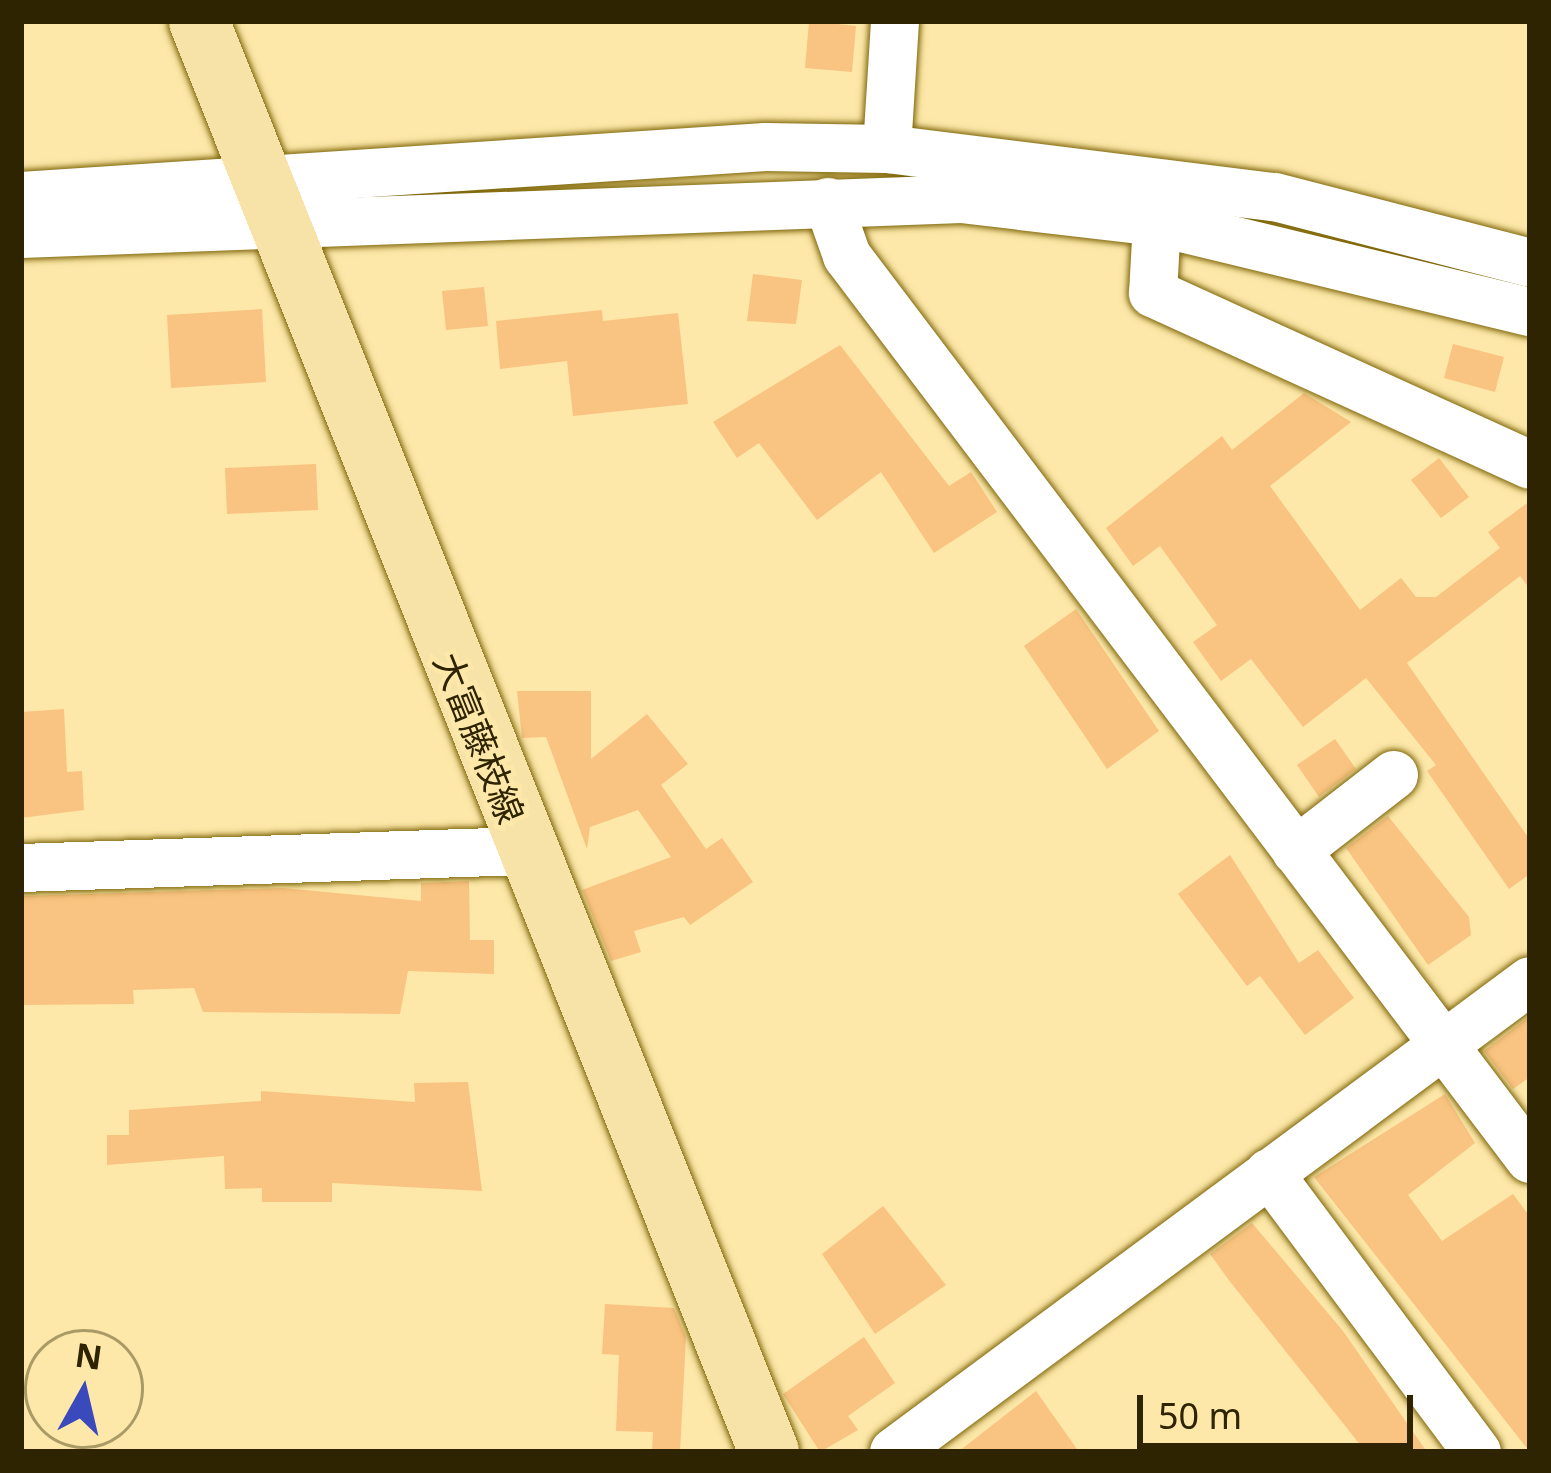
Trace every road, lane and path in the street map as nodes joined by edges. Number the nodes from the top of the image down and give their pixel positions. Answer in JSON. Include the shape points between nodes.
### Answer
{"nodes":[{"id":1,"x":199,"y":21,"type":"edge"},
{"id":2,"x":895,"y":21,"type":"edge"},
{"id":3,"x":887,"y":149,"type":"junction"},
{"id":4,"x":21,"y":196,"type":"edge"},
{"id":5,"x":264,"y":202,"type":"junction"},
{"id":6,"x":828,"y":202,"type":"junction"},
{"id":7,"x":1156,"y":222,"type":"junction"},
{"id":8,"x":21,"y":234,"type":"edge"},
{"id":9,"x":1530,"y":263,"type":"edge"},
{"id":10,"x":1530,"y":312,"type":"edge"},
{"id":11,"x":1530,"y":465,"type":"edge"},
{"id":12,"x":1394,"y":776,"type":"dead end"},
{"id":13,"x":524,"y":851,"type":"junction"},
{"id":14,"x":1296,"y":851,"type":"junction"},
{"id":15,"x":21,"y":868,"type":"edge"},
{"id":16,"x":1530,"y":981,"type":"edge"},
{"id":17,"x":1442,"y":1044,"type":"junction"},
{"id":18,"x":1530,"y":1159,"type":"edge"},
{"id":19,"x":1269,"y":1173,"type":"junction"},
{"id":20,"x":769,"y":1452,"type":"edge"},
{"id":21,"x":894,"y":1452,"type":"edge"},
{"id":22,"x":1477,"y":1452,"type":"edge"}],
"edges":[{"from":1,"to":5,"type":"main road","name":"大富藤枝線"},
{"from":2,"to":3,"type":"street"},
{"from":3,"to":5,"type":"street","via":[[765,147]]},
{"from":3,"to":9,"type":"street","via":[[1275,197]]},
{"from":4,"to":5,"type":"street"},
{"from":5,"to":6,"type":"street"},
{"from":5,"to":8,"type":"street"},
{"from":5,"to":13,"type":"main road","name":"大富藤枝線"},
{"from":6,"to":7,"type":"street","via":[[962,199]]},
{"from":6,"to":14,"type":"street","via":[[847,256]]},
{"from":7,"to":10,"type":"street"},
{"from":7,"to":11,"type":"street","via":[[1153,293]]},
{"from":12,"to":14,"type":"street"},
{"from":13,"to":15,"type":"street"},
{"from":13,"to":20,"type":"main road","name":"大富藤枝線"},
{"from":14,"to":17,"type":"street"},
{"from":16,"to":17,"type":"street"},
{"from":17,"to":18,"type":"street"},
{"from":17,"to":19,"type":"street"},
{"from":19,"to":21,"type":"street"},
{"from":19,"to":22,"type":"street"}]}
